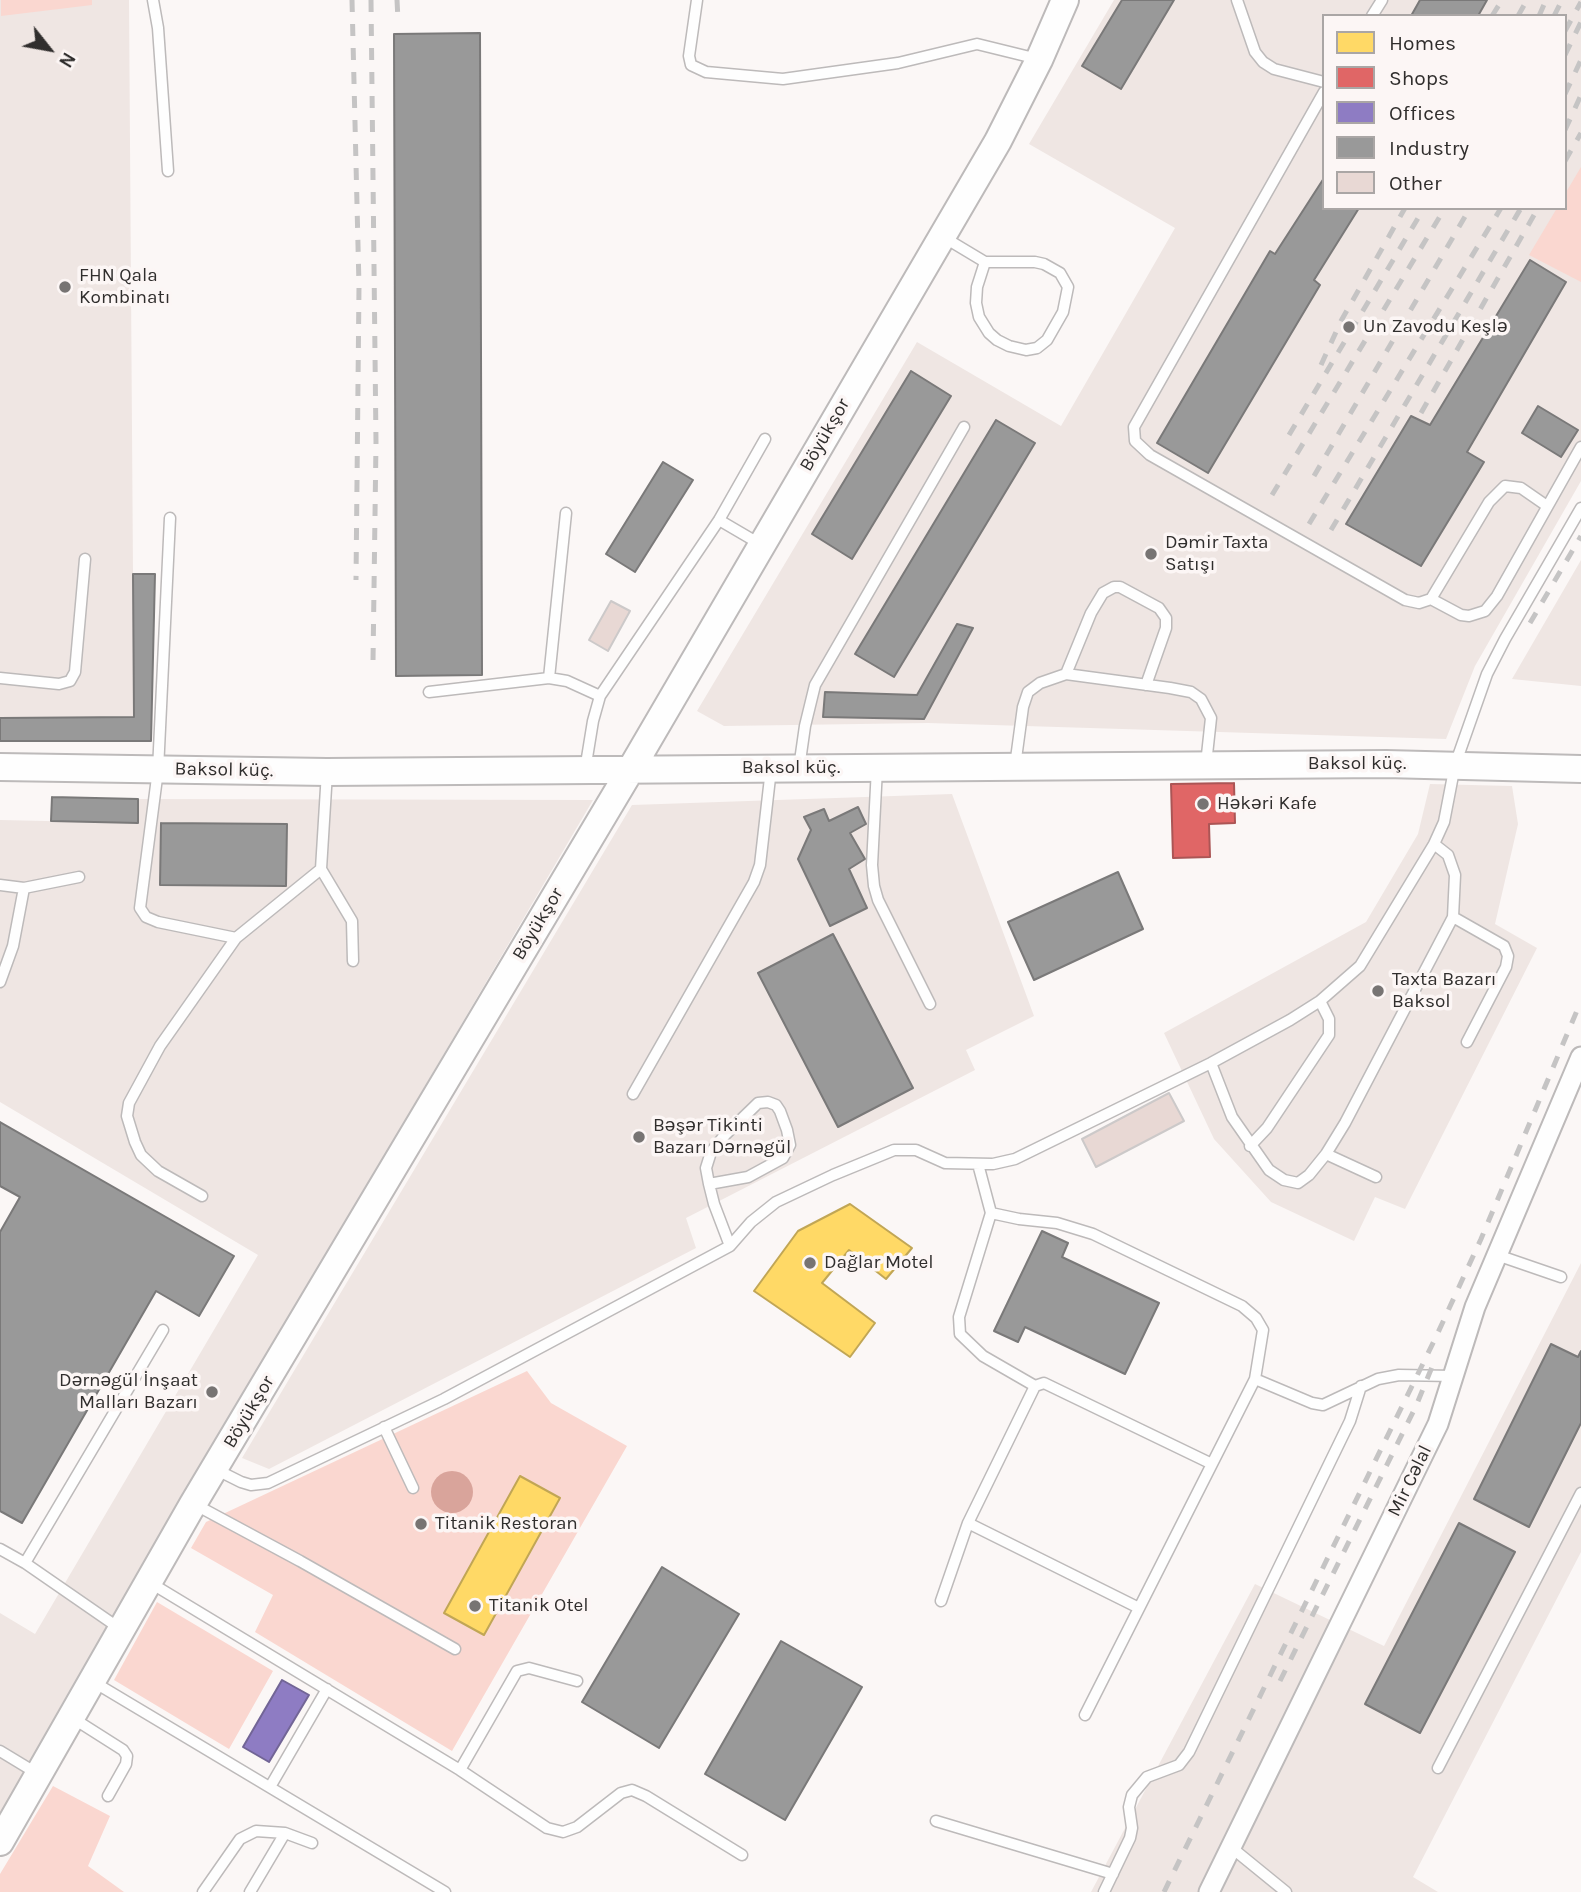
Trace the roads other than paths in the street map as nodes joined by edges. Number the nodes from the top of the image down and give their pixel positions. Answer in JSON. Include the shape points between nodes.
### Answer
{"nodes":[{"id":1,"x":153,"y":0,"type":"edge"},
{"id":2,"x":697,"y":0,"type":"edge"},
{"id":3,"x":1065,"y":0,"type":"edge"},
{"id":4,"x":1237,"y":0,"type":"edge"},
{"id":5,"x":1039,"y":60,"type":"junction"},
{"id":6,"x":1322,"y":81,"type":"edge"},
{"id":7,"x":1322,"y":96,"type":"edge"},
{"id":8,"x":168,"y":172,"type":"dead end"},
{"id":9,"x":941,"y":236,"type":"junction"},
{"id":10,"x":985,"y":262,"type":"junction"},
{"id":11,"x":964,"y":427,"type":"dead end"},
{"id":12,"x":765,"y":439,"type":"dead end"},
{"id":13,"x":1581,"y":447,"type":"edge"},
{"id":14,"x":1547,"y":506,"type":"junction"},
{"id":15,"x":1581,"y":508,"type":"edge"},
{"id":16,"x":566,"y":513,"type":"dead end"},
{"id":17,"x":170,"y":518,"type":"dead end"},
{"id":18,"x":719,"y":520,"type":"junction"},
{"id":19,"x":760,"y":544,"type":"junction"},
{"id":20,"x":85,"y":559,"type":"dead end"},
{"id":21,"x":1431,"y":599,"type":"junction"},
{"id":22,"x":1066,"y":674,"type":"junction"},
{"id":23,"x":0,"y":678,"type":"edge"},
{"id":24,"x":549,"y":678,"type":"junction"},
{"id":25,"x":1146,"y":684,"type":"junction"},
{"id":26,"x":429,"y":692,"type":"dead end"},
{"id":27,"x":600,"y":696,"type":"junction"},
{"id":28,"x":1206,"y":764,"type":"junction"},
{"id":29,"x":1455,"y":765,"type":"junction"},
{"id":30,"x":1015,"y":766,"type":"junction"},
{"id":31,"x":0,"y":767,"type":"edge"},
{"id":32,"x":771,"y":768,"type":"junction"},
{"id":33,"x":799,"y":768,"type":"junction"},
{"id":34,"x":877,"y":768,"type":"junction"},
{"id":35,"x":631,"y":769,"type":"junction"},
{"id":36,"x":1581,"y":769,"type":"edge"},
{"id":37,"x":158,"y":770,"type":"junction"},
{"id":38,"x":585,"y":770,"type":"junction"},
{"id":39,"x":327,"y":772,"type":"junction"},
{"id":40,"x":1434,"y":844,"type":"junction"},
{"id":41,"x":321,"y":869,"type":"junction"},
{"id":42,"x":79,"y":877,"type":"dead end"},
{"id":43,"x":0,"y":885,"type":"edge"},
{"id":44,"x":24,"y":888,"type":"junction"},
{"id":45,"x":1453,"y":917,"type":"junction"},
{"id":46,"x":236,"y":938,"type":"junction"},
{"id":47,"x":353,"y":961,"type":"dead end"},
{"id":48,"x":3,"y":969,"type":"edge"},
{"id":49,"x":0,"y":982,"type":"edge"},
{"id":50,"x":1320,"y":1001,"type":"junction"},
{"id":51,"x":930,"y":1004,"type":"dead end"},
{"id":52,"x":1467,"y":1042,"type":"dead end"},
{"id":53,"x":1581,"y":1058,"type":"edge"},
{"id":54,"x":1211,"y":1063,"type":"junction"},
{"id":55,"x":634,"y":1094,"type":"dead end"},
{"id":56,"x":1250,"y":1146,"type":"junction"},
{"id":57,"x":1326,"y":1154,"type":"junction"},
{"id":58,"x":978,"y":1164,"type":"junction"},
{"id":59,"x":1376,"y":1177,"type":"dead end"},
{"id":60,"x":709,"y":1184,"type":"junction"},
{"id":61,"x":202,"y":1196,"type":"dead end"},
{"id":62,"x":991,"y":1213,"type":"junction"},
{"id":63,"x":730,"y":1246,"type":"junction"},
{"id":64,"x":1497,"y":1255,"type":"junction"},
{"id":65,"x":1561,"y":1277,"type":"dead end"},
{"id":66,"x":163,"y":1331,"type":"dead end"},
{"id":67,"x":1454,"y":1376,"type":"junction"},
{"id":68,"x":1255,"y":1379,"type":"junction"},
{"id":69,"x":1034,"y":1386,"type":"junction"},
{"id":70,"x":1361,"y":1387,"type":"junction"},
{"id":71,"x":384,"y":1427,"type":"junction"},
{"id":72,"x":1212,"y":1464,"type":"junction"},
{"id":73,"x":215,"y":1469,"type":"junction"},
{"id":74,"x":413,"y":1488,"type":"dead end"},
{"id":75,"x":1581,"y":1493,"type":"edge"},
{"id":76,"x":193,"y":1504,"type":"junction"},
{"id":77,"x":968,"y":1523,"type":"junction"},
{"id":78,"x":0,"y":1549,"type":"edge"},
{"id":79,"x":25,"y":1563,"type":"junction"},
{"id":80,"x":149,"y":1582,"type":"junction"},
{"id":81,"x":941,"y":1601,"type":"dead end"},
{"id":82,"x":1139,"y":1608,"type":"junction"},
{"id":83,"x":121,"y":1629,"type":"junction"},
{"id":84,"x":455,"y":1649,"type":"dead end"},
{"id":85,"x":92,"y":1680,"type":"junction"},
{"id":86,"x":577,"y":1681,"type":"dead end"},
{"id":87,"x":327,"y":1689,"type":"junction"},
{"id":88,"x":1085,"y":1715,"type":"dead end"},
{"id":89,"x":71,"y":1717,"type":"junction"},
{"id":90,"x":0,"y":1751,"type":"edge"},
{"id":91,"x":1438,"y":1768,"type":"dead end"},
{"id":92,"x":460,"y":1770,"type":"junction"},
{"id":93,"x":38,"y":1774,"type":"junction"},
{"id":94,"x":270,"y":1787,"type":"junction"},
{"id":95,"x":108,"y":1796,"type":"dead end"},
{"id":96,"x":936,"y":1821,"type":"dead end"},
{"id":97,"x":3,"y":1831,"type":"edge"},
{"id":98,"x":285,"y":1833,"type":"junction"},
{"id":99,"x":312,"y":1843,"type":"dead end"},
{"id":100,"x":1232,"y":1847,"type":"junction"},
{"id":101,"x":742,"y":1855,"type":"dead end"},
{"id":102,"x":1113,"y":1874,"type":"junction"},
{"id":103,"x":203,"y":1892,"type":"edge"},
{"id":104,"x":250,"y":1892,"type":"edge"},
{"id":105,"x":445,"y":1892,"type":"edge"},
{"id":106,"x":1104,"y":1892,"type":"edge"},
{"id":107,"x":1209,"y":1892,"type":"edge"},
{"id":108,"x":1286,"y":1892,"type":"edge"}],
"edges":[{"from":1,"to":8,"type":"lane"},
{"from":2,"to":5,"type":"lane","via":[[691,65],[706,72],[783,79],[898,62],[977,44]]},
{"from":3,"to":5,"type":"street","name":"Böyükşor"},
{"from":4,"to":6,"type":"lane","via":[[1255,52],[1263,62]]},
{"from":5,"to":9,"type":"street","name":"Böyükşor","via":[[998,141]]},
{"from":7,"to":21,"type":"lane","via":[[1134,427],[1135,441],[1150,455],[1405,600],[1419,603]]},
{"from":9,"to":10,"type":"lane"},
{"from":9,"to":19,"type":"street","name":"Böyükşor"},
{"from":10,"to":10,"type":"lane","via":[[1035,262],[1053,268],[1065,279],[1068,288],[1063,312],[1037,348],[1026,350],[997,340],[979,317],[977,287]]},
{"from":11,"to":33,"type":"lane","via":[[816,685]]},
{"from":12,"to":18,"type":"lane"},
{"from":13,"to":14,"type":"lane"},
{"from":14,"to":21,"type":"lane","via":[[1485,611],[1461,615]]},
{"from":14,"to":21,"type":"lane","via":[[1521,488],[1505,486],[1489,502]]},
{"from":15,"to":29,"type":"lane","via":[[1487,674]]},
{"from":16,"to":24,"type":"lane"},
{"from":17,"to":37,"type":"lane"},
{"from":18,"to":19,"type":"lane"},
{"from":18,"to":27,"type":"lane"},
{"from":19,"to":35,"type":"street","name":"Böyükşor"},
{"from":20,"to":23,"type":"lane","via":[[75,672],[70,681]]},
{"from":22,"to":25,"type":"lane"},
{"from":22,"to":25,"type":"lane","via":[[1103,593],[1120,587],[1159,608],[1166,618]]},
{"from":22,"to":30,"type":"lane","via":[[1028,692]]},
{"from":24,"to":26,"type":"lane"},
{"from":24,"to":27,"type":"lane"},
{"from":25,"to":28,"type":"lane","via":[[1191,692],[1201,699],[1211,718]]},
{"from":27,"to":38,"type":"lane"},
{"from":28,"to":29,"type":"street","name":"Baksol küç."},
{"from":28,"to":30,"type":"street","name":"Baksol küç."},
{"from":29,"to":36,"type":"street","name":"Baksol küç."},
{"from":29,"to":40,"type":"lane","via":[[1444,821]]},
{"from":30,"to":34,"type":"street","name":"Baksol küç."},
{"from":31,"to":37,"type":"street","name":"Baksol küç."},
{"from":32,"to":33,"type":"street","name":"Baksol küç."},
{"from":32,"to":35,"type":"street","name":"Baksol küç."},
{"from":32,"to":55,"type":"lane","via":[[761,864],[754,882]]},
{"from":33,"to":34,"type":"street","name":"Baksol küç."},
{"from":34,"to":51,"type":"lane","via":[[874,886]]},
{"from":35,"to":38,"type":"street","name":"Baksol küç."},
{"from":35,"to":73,"type":"street","name":"Böyükşor"},
{"from":37,"to":39,"type":"street","name":"Baksol küç."},
{"from":37,"to":46,"type":"lane","via":[[140,908],[158,922]]},
{"from":38,"to":39,"type":"street","name":"Baksol küç."},
{"from":39,"to":41,"type":"lane"},
{"from":40,"to":45,"type":"lane","via":[[1448,855],[1455,876]]},
{"from":40,"to":50,"type":"lane","via":[[1360,967]]},
{"from":41,"to":46,"type":"lane"},
{"from":41,"to":47,"type":"lane","via":[[352,921]]},
{"from":42,"to":44,"type":"lane"},
{"from":43,"to":44,"type":"lane"},
{"from":44,"to":48,"type":"lane"},
{"from":45,"to":52,"type":"lane","via":[[1504,946],[1508,956]]},
{"from":45,"to":57,"type":"lane"},
{"from":46,"to":61,"type":"lane","via":[[160,1046],[127,1115],[141,1155],[158,1171]]},
{"from":48,"to":49,"type":"lane"},
{"from":50,"to":54,"type":"lane"},
{"from":50,"to":56,"type":"lane","via":[[1329,1018],[1329,1034],[1267,1128]]},
{"from":53,"to":64,"type":"street","name":"Mir Cəlal"},
{"from":54,"to":56,"type":"lane","via":[[1232,1117]]},
{"from":54,"to":58,"type":"lane","via":[[1015,1160]]},
{"from":56,"to":57,"type":"lane","via":[[1269,1170],[1284,1180],[1298,1182]]},
{"from":57,"to":59,"type":"lane"},
{"from":58,"to":62,"type":"lane"},
{"from":58,"to":63,"type":"lane","via":[[945,1163],[916,1150],[894,1150],[776,1202]]},
{"from":60,"to":60,"type":"lane","via":[[748,1177],[783,1158],[790,1145],[776,1105],[758,1103],[711,1152],[706,1168]]},
{"from":60,"to":63,"type":"lane"},
{"from":62,"to":68,"type":"lane","via":[[1057,1223],[1093,1234],[1242,1306],[1263,1330]]},
{"from":62,"to":69,"type":"lane","via":[[959,1317],[960,1334],[983,1356]]},
{"from":63,"to":71,"type":"lane"},
{"from":64,"to":65,"type":"lane"},
{"from":64,"to":67,"type":"street","name":"Mir Cəlal","via":[[1461,1345]]},
{"from":66,"to":79,"type":"lane"},
{"from":67,"to":70,"type":"lane","via":[[1399,1375]]},
{"from":67,"to":100,"type":"street","name":"Mir Cəlal","via":[[1438,1424]]},
{"from":68,"to":70,"type":"lane","via":[[1323,1405]]},
{"from":68,"to":72,"type":"lane"},
{"from":69,"to":72,"type":"lane","via":[[1044,1383]]},
{"from":69,"to":77,"type":"lane"},
{"from":70,"to":102,"type":"lane","via":[[1350,1421],[1189,1752],[1179,1765],[1147,1777],[1132,1795],[1130,1838]]},
{"from":71,"to":73,"type":"lane","via":[[268,1483],[251,1485]]},
{"from":71,"to":74,"type":"lane"},
{"from":72,"to":82,"type":"lane"},
{"from":73,"to":76,"type":"street","name":"Böyükşor"},
{"from":75,"to":91,"type":"lane"},
{"from":76,"to":80,"type":"street","name":"Böyükşor"},
{"from":76,"to":84,"type":"lane"},
{"from":77,"to":81,"type":"lane"},
{"from":77,"to":82,"type":"lane"},
{"from":78,"to":79,"type":"lane"},
{"from":79,"to":83,"type":"lane"},
{"from":80,"to":83,"type":"street","name":"Böyükşor"},
{"from":80,"to":87,"type":"lane"},
{"from":82,"to":88,"type":"lane"},
{"from":83,"to":85,"type":"street","name":"Böyükşor"},
{"from":85,"to":89,"type":"street","name":"Böyükşor"},
{"from":85,"to":94,"type":"lane"},
{"from":86,"to":92,"type":"lane","via":[[529,1668],[517,1671]]},
{"from":87,"to":92,"type":"lane"},
{"from":87,"to":94,"type":"lane"},
{"from":89,"to":93,"type":"street","name":"Böyükşor"},
{"from":89,"to":95,"type":"lane","via":[[127,1756]]},
{"from":90,"to":93,"type":"lane"},
{"from":92,"to":101,"type":"lane","via":[[547,1828],[564,1832],[632,1790]]},
{"from":93,"to":97,"type":"street","name":"Böyükşor"},
{"from":94,"to":105,"type":"lane"},
{"from":96,"to":102,"type":"lane"},
{"from":98,"to":99,"type":"lane"},
{"from":98,"to":103,"type":"lane","via":[[256,1831],[240,1839]]},
{"from":98,"to":104,"type":"lane"},
{"from":100,"to":107,"type":"street","name":"Mir Cəlal"},
{"from":100,"to":108,"type":"lane"},
{"from":102,"to":106,"type":"lane"}]}
